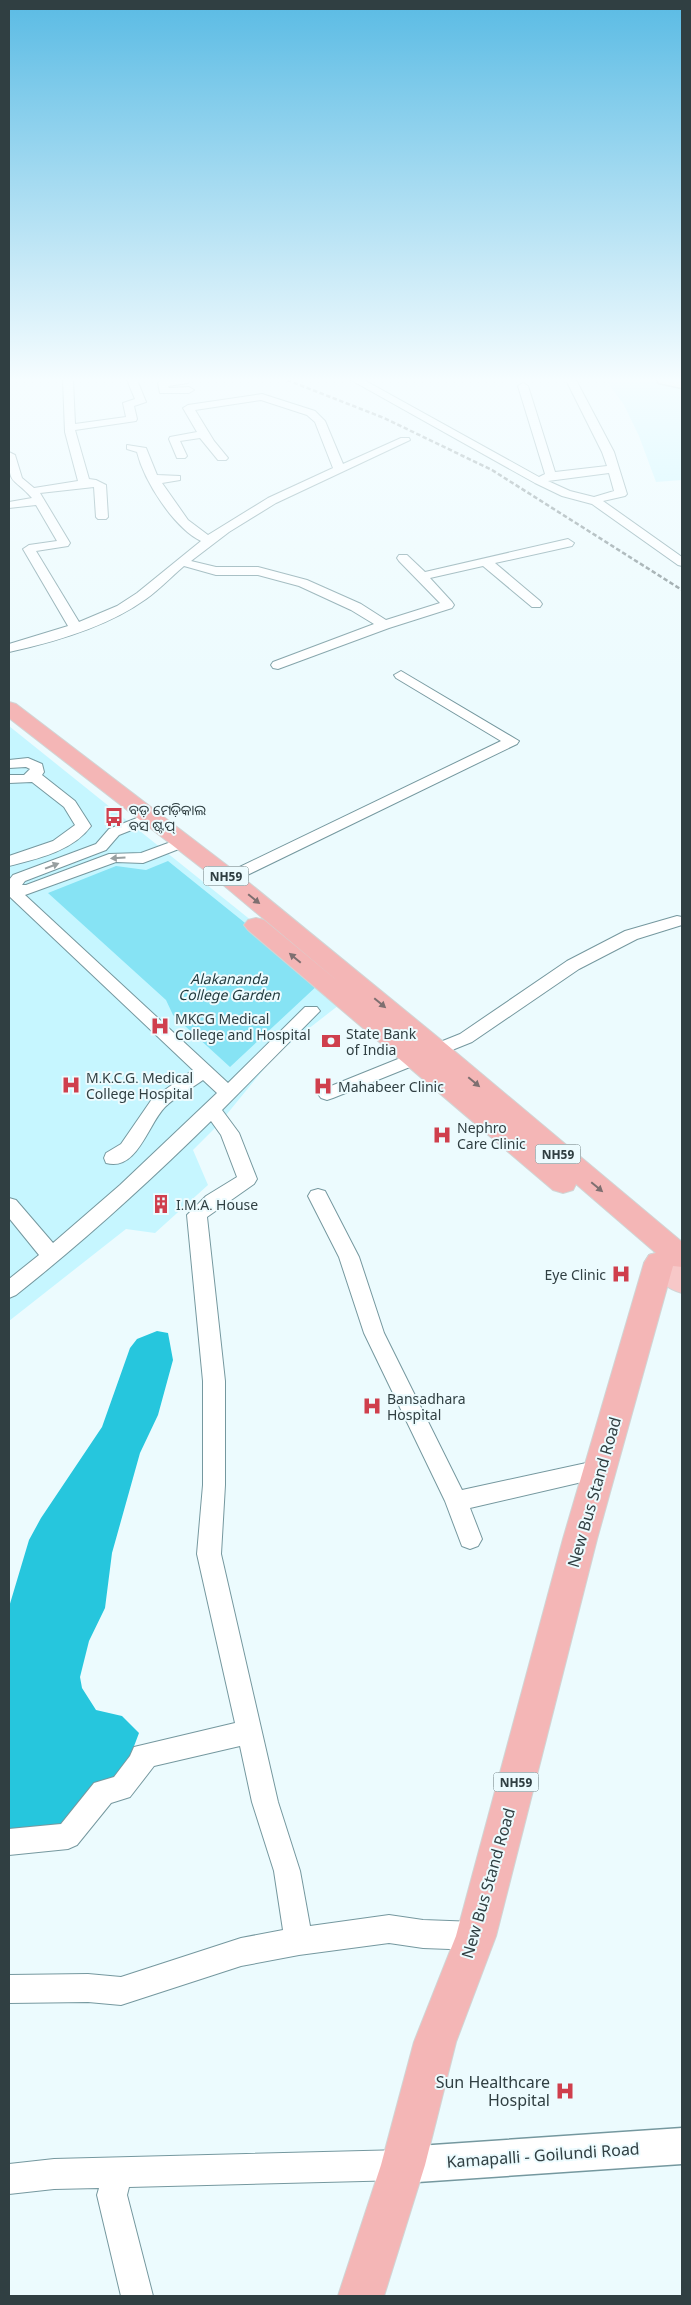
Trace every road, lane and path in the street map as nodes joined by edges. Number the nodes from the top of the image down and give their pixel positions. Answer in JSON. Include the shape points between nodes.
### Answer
{"nodes":[{"id":1,"x":26,"y":488,"type":"edge"},
{"id":2,"x":67,"y":488,"type":"edge"},
{"id":3,"x":100,"y":488,"type":"edge"},
{"id":4,"x":160,"y":488,"type":"edge"},
{"id":5,"x":295,"y":488,"type":"edge"},
{"id":6,"x":553,"y":488,"type":"edge"},
{"id":7,"x":619,"y":488,"type":"edge"},
{"id":8,"x":37,"y":496,"type":"junction"},
{"id":9,"x":596,"y":501,"type":"junction"},
{"id":10,"x":9,"y":505,"type":"edge"},
{"id":11,"x":102,"y":517,"type":"dead end"},
{"id":12,"x":209,"y":540,"type":"junction"},
{"id":13,"x":568,"y":543,"type":"dead end"},
{"id":14,"x":402,"y":558,"type":"dead end"},
{"id":15,"x":182,"y":562,"type":"junction"},
{"id":16,"x":486,"y":562,"type":"junction"},
{"id":17,"x":682,"y":562,"type":"edge"},
{"id":18,"x":422,"y":576,"type":"junction"},
{"id":19,"x":536,"y":604,"type":"dead end"},
{"id":20,"x":384,"y":625,"type":"junction"},
{"id":21,"x":76,"y":628,"type":"junction"},
{"id":22,"x":9,"y":648,"type":"edge"},
{"id":23,"x":278,"y":665,"type":"dead end"},
{"id":24,"x":401,"y":675,"type":"dead end"},
{"id":25,"x":9,"y":708,"type":"edge"},
{"id":26,"x":9,"y":722,"type":"edge"},
{"id":27,"x":9,"y":764,"type":"edge"},
{"id":28,"x":33,"y":776,"type":"junction"},
{"id":29,"x":9,"y":779,"type":"edge"},
{"id":30,"x":143,"y":821,"type":"junction"},
{"id":31,"x":175,"y":846,"type":"junction"},
{"id":32,"x":9,"y":861,"type":"edge"},
{"id":33,"x":229,"y":878,"type":"junction"},
{"id":34,"x":9,"y":889,"type":"edge"},
{"id":35,"x":677,"y":921,"type":"dead end"},
{"id":36,"x":340,"y":982,"type":"junction"},
{"id":37,"x":311,"y":1011,"type":"dead end"},
{"id":38,"x":426,"y":1055,"type":"junction"},
{"id":39,"x":204,"y":1071,"type":"junction"},
{"id":40,"x":327,"y":1094,"type":"dead end"},
{"id":41,"x":220,"y":1101,"type":"junction"},
{"id":42,"x":113,"y":1158,"type":"dead end"},
{"id":43,"x":318,"y":1196,"type":"dead end"},
{"id":44,"x":11,"y":1211,"type":"edge"},
{"id":45,"x":52,"y":1256,"type":"junction"},
{"id":46,"x":676,"y":1265,"type":"edge"},
{"id":47,"x":9,"y":1290,"type":"edge"},
{"id":48,"x":600,"y":1469,"type":"junction"},
{"id":49,"x":456,"y":1501,"type":"junction"},
{"id":50,"x":470,"y":1539,"type":"dead end"},
{"id":51,"x":249,"y":1732,"type":"junction"},
{"id":52,"x":9,"y":1842,"type":"edge"},
{"id":53,"x":476,"y":1936,"type":"junction"},
{"id":54,"x":299,"y":1941,"type":"junction"},
{"id":55,"x":9,"y":1989,"type":"edge"},
{"id":56,"x":682,"y":2146,"type":"edge"},
{"id":57,"x":403,"y":2165,"type":"junction"},
{"id":58,"x":117,"y":2172,"type":"junction"},
{"id":59,"x":9,"y":2179,"type":"edge"},
{"id":60,"x":137,"y":2296,"type":"edge"},
{"id":61,"x":361,"y":2296,"type":"edge"}],
"edges":[{"from":1,"to":8,"type":"street"},
{"from":2,"to":8,"type":"street"},
{"from":3,"to":11,"type":"street"},
{"from":4,"to":12,"type":"street","via":[[198,536]]},
{"from":5,"to":12,"type":"street"},
{"from":6,"to":9,"type":"street"},
{"from":7,"to":9,"type":"street","via":[[621,494],[600,497]]},
{"from":8,"to":10,"type":"street"},
{"from":8,"to":21,"type":"street","via":[[64,543],[29,550]]},
{"from":9,"to":17,"type":"street"},
{"from":12,"to":15,"type":"street"},
{"from":13,"to":16,"type":"street"},
{"from":14,"to":18,"type":"street"},
{"from":15,"to":20,"type":"street","via":[[216,571],[258,571],[303,583],[349,603]]},
{"from":15,"to":21,"type":"street","via":[[138,599]]},
{"from":16,"to":18,"type":"street"},
{"from":16,"to":19,"type":"street"},
{"from":18,"to":20,"type":"street","via":[[448,605]]},
{"from":20,"to":23,"type":"street"},
{"from":21,"to":22,"type":"street"},
{"from":24,"to":33,"type":"street","via":[[512,741]]},
{"from":25,"to":30,"type":"highway","number":"NH59"},
{"from":26,"to":30,"type":"highway"},
{"from":27,"to":28,"type":"street","via":[[22,761],[33,764],[37,767]]},
{"from":28,"to":29,"type":"street"},
{"from":28,"to":32,"type":"street","via":[[80,816],[83,826],[66,841]]},
{"from":30,"to":31,"type":"highway","number":"NH59"},
{"from":34,"to":30,"type":"street","one_way":true,"via":[[19,878],[102,847],[114,832]]},
{"from":31,"to":33,"type":"highway","number":"NH59"},
{"from":31,"to":34,"type":"street","one_way":true,"via":[[143,858],[114,857],[28,890]]},
{"from":36,"to":31,"type":"highway","one_way":true},
{"from":33,"to":36,"type":"highway","number":"NH59","one_way":true},
{"from":34,"to":39,"type":"street"},
{"from":35,"to":38,"type":"street","via":[[631,935],[599,951],[573,965],[466,1038]]},
{"from":36,"to":38,"type":"highway"},
{"from":37,"to":41,"type":"street"},
{"from":38,"to":40,"type":"street"},
{"from":38,"to":46,"type":"highway","number":"NH59"},
{"from":39,"to":41,"type":"street"},
{"from":39,"to":42,"type":"street","via":[[158,1103],[128,1150]]},
{"from":41,"to":45,"type":"street"},
{"from":41,"to":51,"type":"street","via":[[247,1179],[197,1215],[214,1381],[214,1485],[209,1554]]},
{"from":43,"to":49,"type":"street","via":[[349,1257],[374,1333]]},
{"from":44,"to":45,"type":"street"},
{"from":45,"to":47,"type":"street"},
{"from":46,"to":48,"type":"highway","name":"New Bus Stand Road","number":"NH59"},
{"from":48,"to":49,"type":"street"},
{"from":48,"to":53,"type":"highway","name":"New Bus Stand Road","number":"NH59"},
{"from":49,"to":50,"type":"street"},
{"from":51,"to":52,"type":"street","via":[[143,1756],[144,1759],[121,1788],[103,1792],[68,1836]]},
{"from":51,"to":54,"type":"street","via":[[265,1802],[287,1871]]},
{"from":53,"to":54,"type":"street","via":[[389,1929]]},
{"from":53,"to":57,"type":"highway","name":"New Bus Stand Road","number":"NH59","via":[[435,2042]]},
{"from":54,"to":55,"type":"street","via":[[240,1952],[121,1991]]},
{"from":56,"to":57,"type":"street","name":"Kamapalli - Goilundi Road"},
{"from":57,"to":58,"type":"street"},
{"from":57,"to":61,"type":"highway","name":"New Bus Stand Road","number":"NH59"},
{"from":58,"to":59,"type":"street"},
{"from":58,"to":60,"type":"street","via":[[112,2195]]}]}
